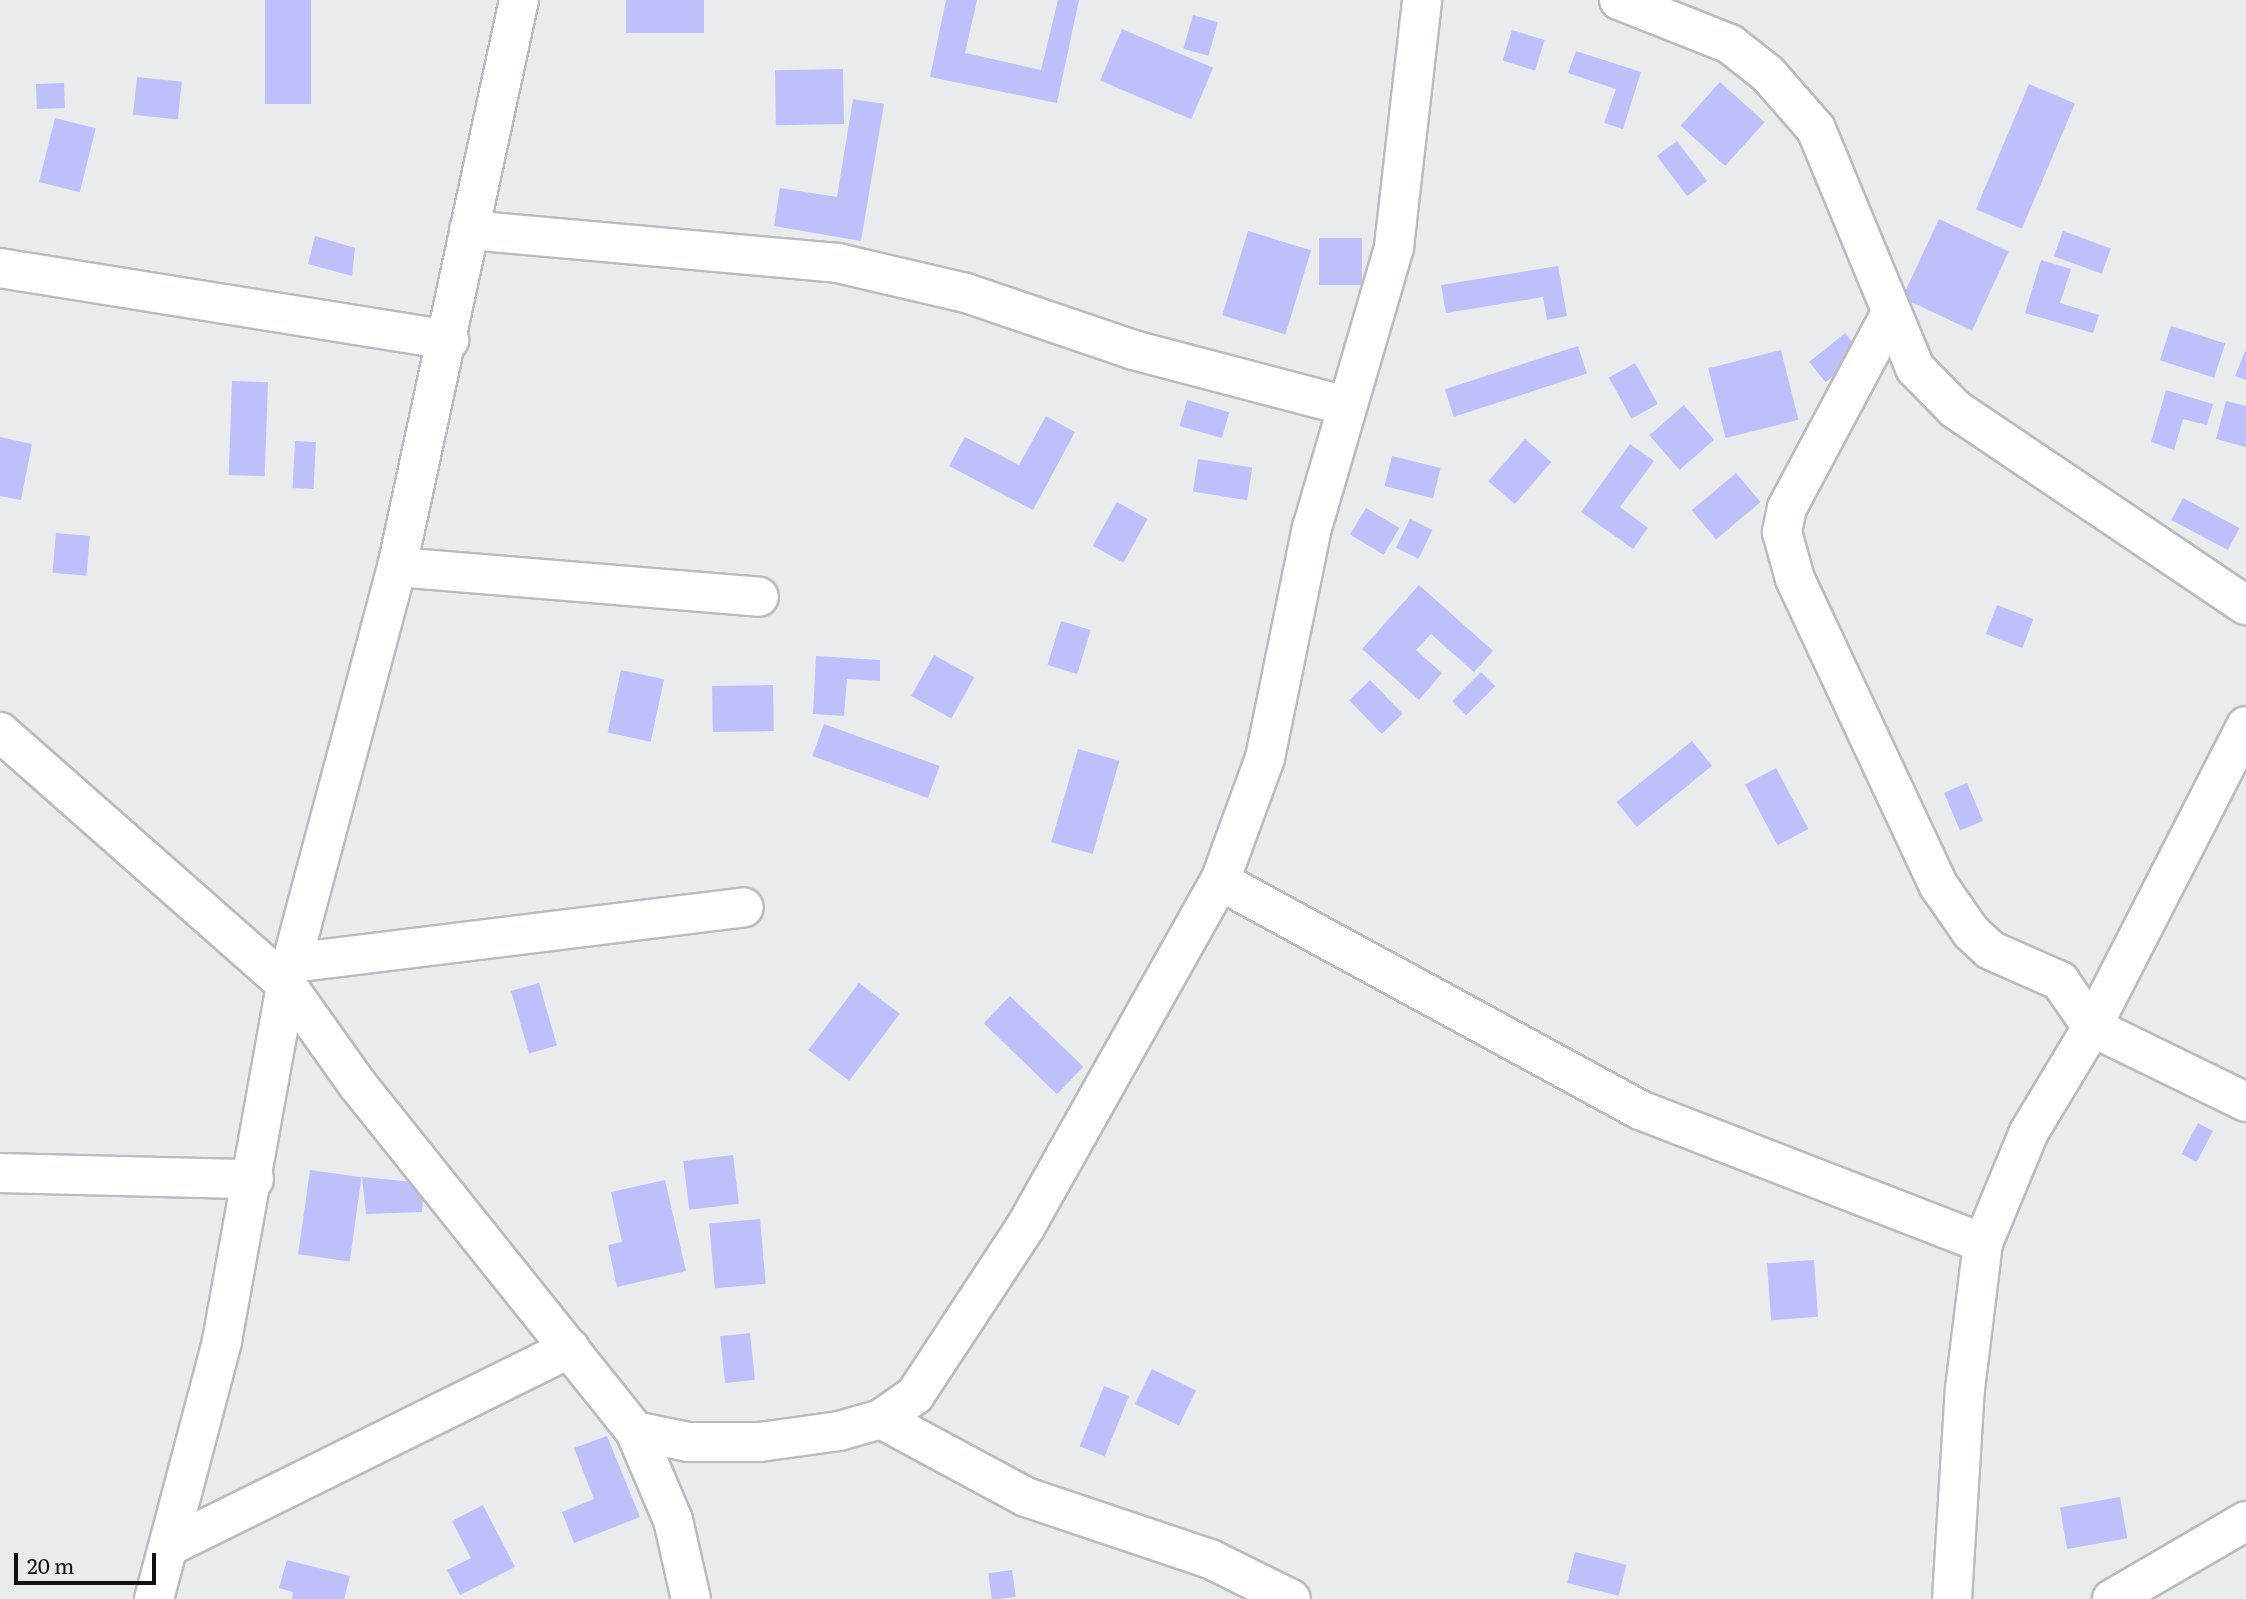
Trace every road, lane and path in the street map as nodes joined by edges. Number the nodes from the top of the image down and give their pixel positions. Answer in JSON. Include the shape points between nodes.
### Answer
{"nodes":[{"id":1,"x":519,"y":0,"type":"edge"},
{"id":2,"x":1422,"y":0,"type":"edge"},
{"id":3,"x":1619,"y":0,"type":"edge"},
{"id":4,"x":469,"y":230,"type":"junction"},
{"id":5,"x":0,"y":268,"type":"edge"},
{"id":6,"x":1891,"y":313,"type":"junction"},
{"id":7,"x":449,"y":340,"type":"junction"},
{"id":8,"x":1346,"y":406,"type":"junction"},
{"id":9,"x":397,"y":567,"type":"junction"},
{"id":10,"x":759,"y":597,"type":"dead end"},
{"id":11,"x":2246,"y":605,"type":"edge"},
{"id":12,"x":2246,"y":726,"type":"edge"},
{"id":13,"x":0,"y":732,"type":"edge"},
{"id":14,"x":1220,"y":881,"type":"junction"},
{"id":15,"x":744,"y":907,"type":"dead end"},
{"id":16,"x":288,"y":974,"type":"junction"},
{"id":17,"x":2092,"y":1027,"type":"junction"},
{"id":18,"x":2246,"y":1102,"type":"edge"},
{"id":19,"x":0,"y":1173,"type":"edge"},
{"id":20,"x":254,"y":1179,"type":"junction"},
{"id":21,"x":1983,"y":1243,"type":"junction"},
{"id":22,"x":570,"y":1348,"type":"junction"},
{"id":23,"x":881,"y":1419,"type":"junction"},
{"id":24,"x":635,"y":1431,"type":"junction"},
{"id":25,"x":2246,"y":1521,"type":"edge"},
{"id":26,"x":172,"y":1545,"type":"junction"},
{"id":27,"x":154,"y":1599,"type":"edge"},
{"id":28,"x":691,"y":1599,"type":"edge"},
{"id":29,"x":1291,"y":1599,"type":"edge"},
{"id":30,"x":1952,"y":1599,"type":"edge"},
{"id":31,"x":2112,"y":1599,"type":"edge"}],
"edges":[{"from":1,"to":4,"type":"street"},
{"from":2,"to":8,"type":"street","via":[[1394,247]]},
{"from":3,"to":6,"type":"street","via":[[1730,44],[1768,74],[1816,129]]},
{"from":4,"to":7,"type":"street"},
{"from":4,"to":8,"type":"street","via":[[838,263],[966,293],[1133,350]]},
{"from":5,"to":7,"type":"street"},
{"from":6,"to":11,"type":"street","via":[[1915,368],[1955,409]]},
{"from":6,"to":17,"type":"street","via":[[1787,508],[1782,532],[1786,552],[1939,886],[1971,932],[1990,950],[2060,981]]},
{"from":7,"to":9,"type":"street"},
{"from":8,"to":14,"type":"street","via":[[1312,528],[1265,758]]},
{"from":9,"to":10,"type":"street"},
{"from":9,"to":16,"type":"street"},
{"from":12,"to":17,"type":"street"},
{"from":13,"to":16,"type":"street"},
{"from":14,"to":21,"type":"street","via":[[1640,1110]]},
{"from":14,"to":23,"type":"street","via":[[1026,1226],[933,1373],[915,1395]]},
{"from":15,"to":16,"type":"street"},
{"from":16,"to":20,"type":"street"},
{"from":16,"to":22,"type":"street","via":[[374,1106]]},
{"from":17,"to":18,"type":"street"},
{"from":17,"to":21,"type":"street","via":[[2019,1151]]},
{"from":19,"to":20,"type":"street"},
{"from":20,"to":26,"type":"street","via":[[222,1342]]},
{"from":21,"to":30,"type":"street","via":[[1965,1389]]},
{"from":22,"to":24,"type":"street"},
{"from":22,"to":26,"type":"street"},
{"from":23,"to":24,"type":"street","via":[[839,1431],[760,1442],[688,1442]]},
{"from":23,"to":29,"type":"street","via":[[1026,1497],[1210,1559]]},
{"from":24,"to":28,"type":"street","via":[[673,1520]]},
{"from":25,"to":31,"type":"street"},
{"from":26,"to":27,"type":"street"}]}
